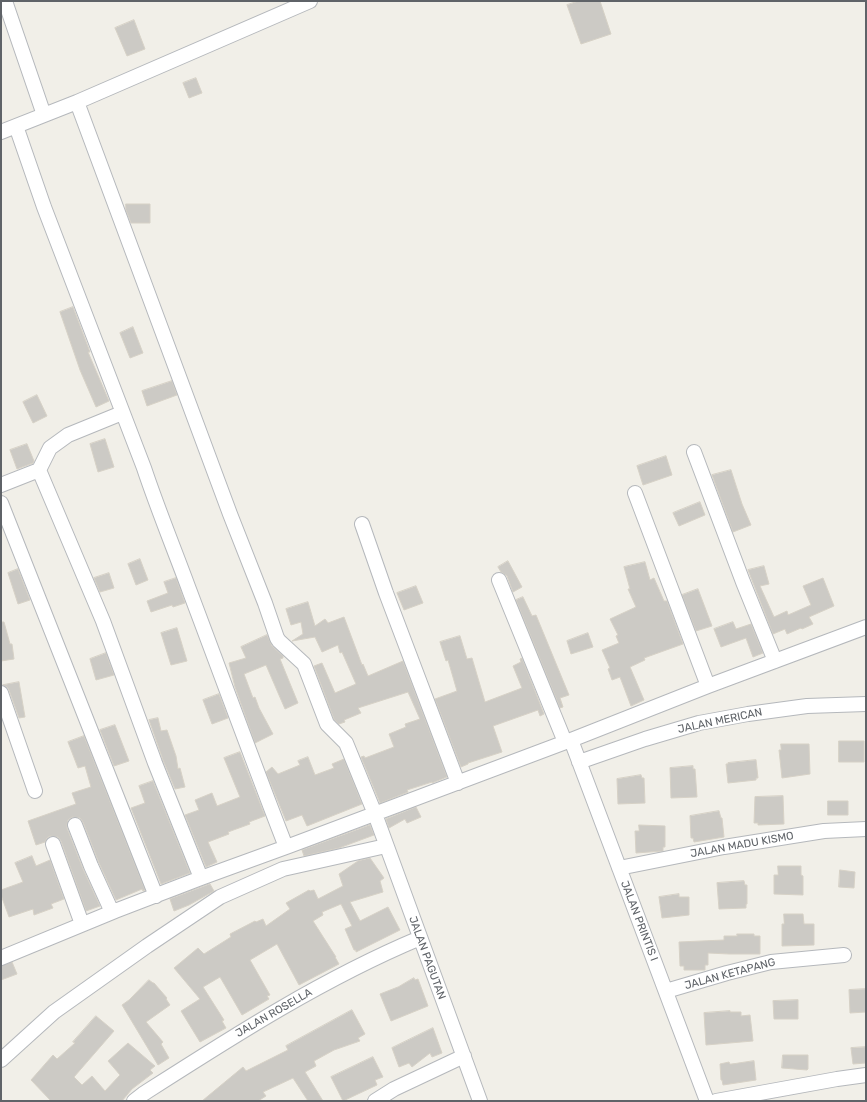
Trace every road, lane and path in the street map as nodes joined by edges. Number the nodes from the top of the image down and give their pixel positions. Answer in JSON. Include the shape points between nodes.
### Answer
{"nodes":[{"id":1,"x":5,"y":1,"type":"edge"},
{"id":2,"x":307,"y":2,"type":"edge"},
{"id":3,"x":77,"y":102,"type":"junction"},
{"id":4,"x":44,"y":115,"type":"junction"},
{"id":5,"x":16,"y":126,"type":"junction"},
{"id":6,"x":1,"y":132,"type":"edge"},
{"id":7,"x":122,"y":413,"type":"junction"},
{"id":8,"x":694,"y":452,"type":"dead end"},
{"id":9,"x":39,"y":470,"type":"junction"},
{"id":10,"x":1,"y":485,"type":"edge"},
{"id":11,"x":634,"y":493,"type":"dead end"},
{"id":12,"x":1,"y":502,"type":"edge"},
{"id":13,"x":362,"y":524,"type":"dead end"},
{"id":14,"x":499,"y":580,"type":"dead end"},
{"id":15,"x":866,"y":627,"type":"edge"},
{"id":16,"x":775,"y":661,"type":"junction"},
{"id":17,"x":708,"y":686,"type":"junction"},
{"id":18,"x":1,"y":693,"type":"edge"},
{"id":19,"x":866,"y":704,"type":"edge"},
{"id":20,"x":568,"y":741,"type":"junction"},
{"id":21,"x":579,"y":762,"type":"junction"},
{"id":22,"x":458,"y":783,"type":"junction"},
{"id":23,"x":35,"y":791,"type":"dead end"},
{"id":24,"x":375,"y":814,"type":"junction"},
{"id":25,"x":75,"y":824,"type":"dead end"},
{"id":26,"x":866,"y":829,"type":"edge"},
{"id":27,"x":53,"y":844,"type":"dead end"},
{"id":28,"x":386,"y":846,"type":"junction"},
{"id":29,"x":286,"y":847,"type":"junction"},
{"id":30,"x":619,"y":868,"type":"junction"},
{"id":31,"x":201,"y":878,"type":"junction"},
{"id":32,"x":156,"y":896,"type":"junction"},
{"id":33,"x":112,"y":912,"type":"junction"},
{"id":34,"x":82,"y":924,"type":"junction"},
{"id":35,"x":420,"y":938,"type":"junction"},
{"id":36,"x":844,"y":955,"type":"dead end"},
{"id":37,"x":1,"y":958,"type":"edge"},
{"id":38,"x":666,"y":991,"type":"junction"},
{"id":39,"x":464,"y":1056,"type":"junction"},
{"id":40,"x":1,"y":1060,"type":"edge"},
{"id":41,"x":866,"y":1076,"type":"edge"},
{"id":42,"x":134,"y":1101,"type":"edge"},
{"id":43,"x":375,"y":1101,"type":"edge"},
{"id":44,"x":480,"y":1101,"type":"edge"},
{"id":45,"x":707,"y":1101,"type":"edge"},
{"id":46,"x":716,"y":1101,"type":"edge"}],
"edges":[{"from":1,"to":4,"type":"street"},
{"from":2,"to":3,"type":"street"},
{"from":3,"to":4,"type":"street"},
{"from":3,"to":24,"type":"street","name":"JALAN PAGUTAN","via":[[277,638],[304,664],[326,722],[346,743]]},
{"from":4,"to":5,"type":"street"},
{"from":5,"to":6,"type":"street"},
{"from":5,"to":7,"type":"street"},
{"from":7,"to":9,"type":"street","via":[[68,435],[50,448]]},
{"from":7,"to":29,"type":"street"},
{"from":8,"to":16,"type":"street"},
{"from":9,"to":10,"type":"street"},
{"from":9,"to":31,"type":"street","via":[[102,621]]},
{"from":11,"to":17,"type":"street"},
{"from":12,"to":32,"type":"street"},
{"from":13,"to":22,"type":"street"},
{"from":14,"to":20,"type":"street","name":"JALAN PRINTIS I"},
{"from":15,"to":16,"type":"street"},
{"from":16,"to":17,"type":"street"},
{"from":17,"to":20,"type":"street"},
{"from":18,"to":23,"type":"street"},
{"from":19,"to":21,"type":"street","name":"JALAN MERICAN","via":[[806,706],[700,723]]},
{"from":20,"to":21,"type":"street","name":"JALAN PRINTIS I"},
{"from":20,"to":22,"type":"street"},
{"from":21,"to":30,"type":"street","name":"JALAN PRINTIS I"},
{"from":22,"to":24,"type":"street"},
{"from":24,"to":28,"type":"street","name":"JALAN PAGUTAN"},
{"from":24,"to":29,"type":"street"},
{"from":25,"to":33,"type":"street"},
{"from":26,"to":30,"type":"street","name":"JALAN MADU KISMO","via":[[824,831],[724,847]]},
{"from":27,"to":34,"type":"street"},
{"from":28,"to":35,"type":"street","name":"JALAN PAGUTAN"},
{"from":28,"to":40,"type":"street","via":[[283,869],[220,897],[54,1012]]},
{"from":29,"to":31,"type":"street"},
{"from":30,"to":38,"type":"street","name":"JALAN PRINTIS I"},
{"from":31,"to":32,"type":"street"},
{"from":32,"to":33,"type":"street"},
{"from":33,"to":34,"type":"street"},
{"from":34,"to":37,"type":"street"},
{"from":35,"to":39,"type":"street","name":"JALAN PAGUTAN"},
{"from":35,"to":42,"type":"street","name":"JALAN ROSELLA","via":[[323,985],[216,1047]]},
{"from":36,"to":38,"type":"street","name":"JALAN KETAPANG","via":[[771,962]]},
{"from":38,"to":45,"type":"street","name":"JALAN PRINTIS I"},
{"from":39,"to":43,"type":"street"},
{"from":39,"to":44,"type":"street","name":"JALAN PAGUTAN"},
{"from":41,"to":46,"type":"street"}]}
